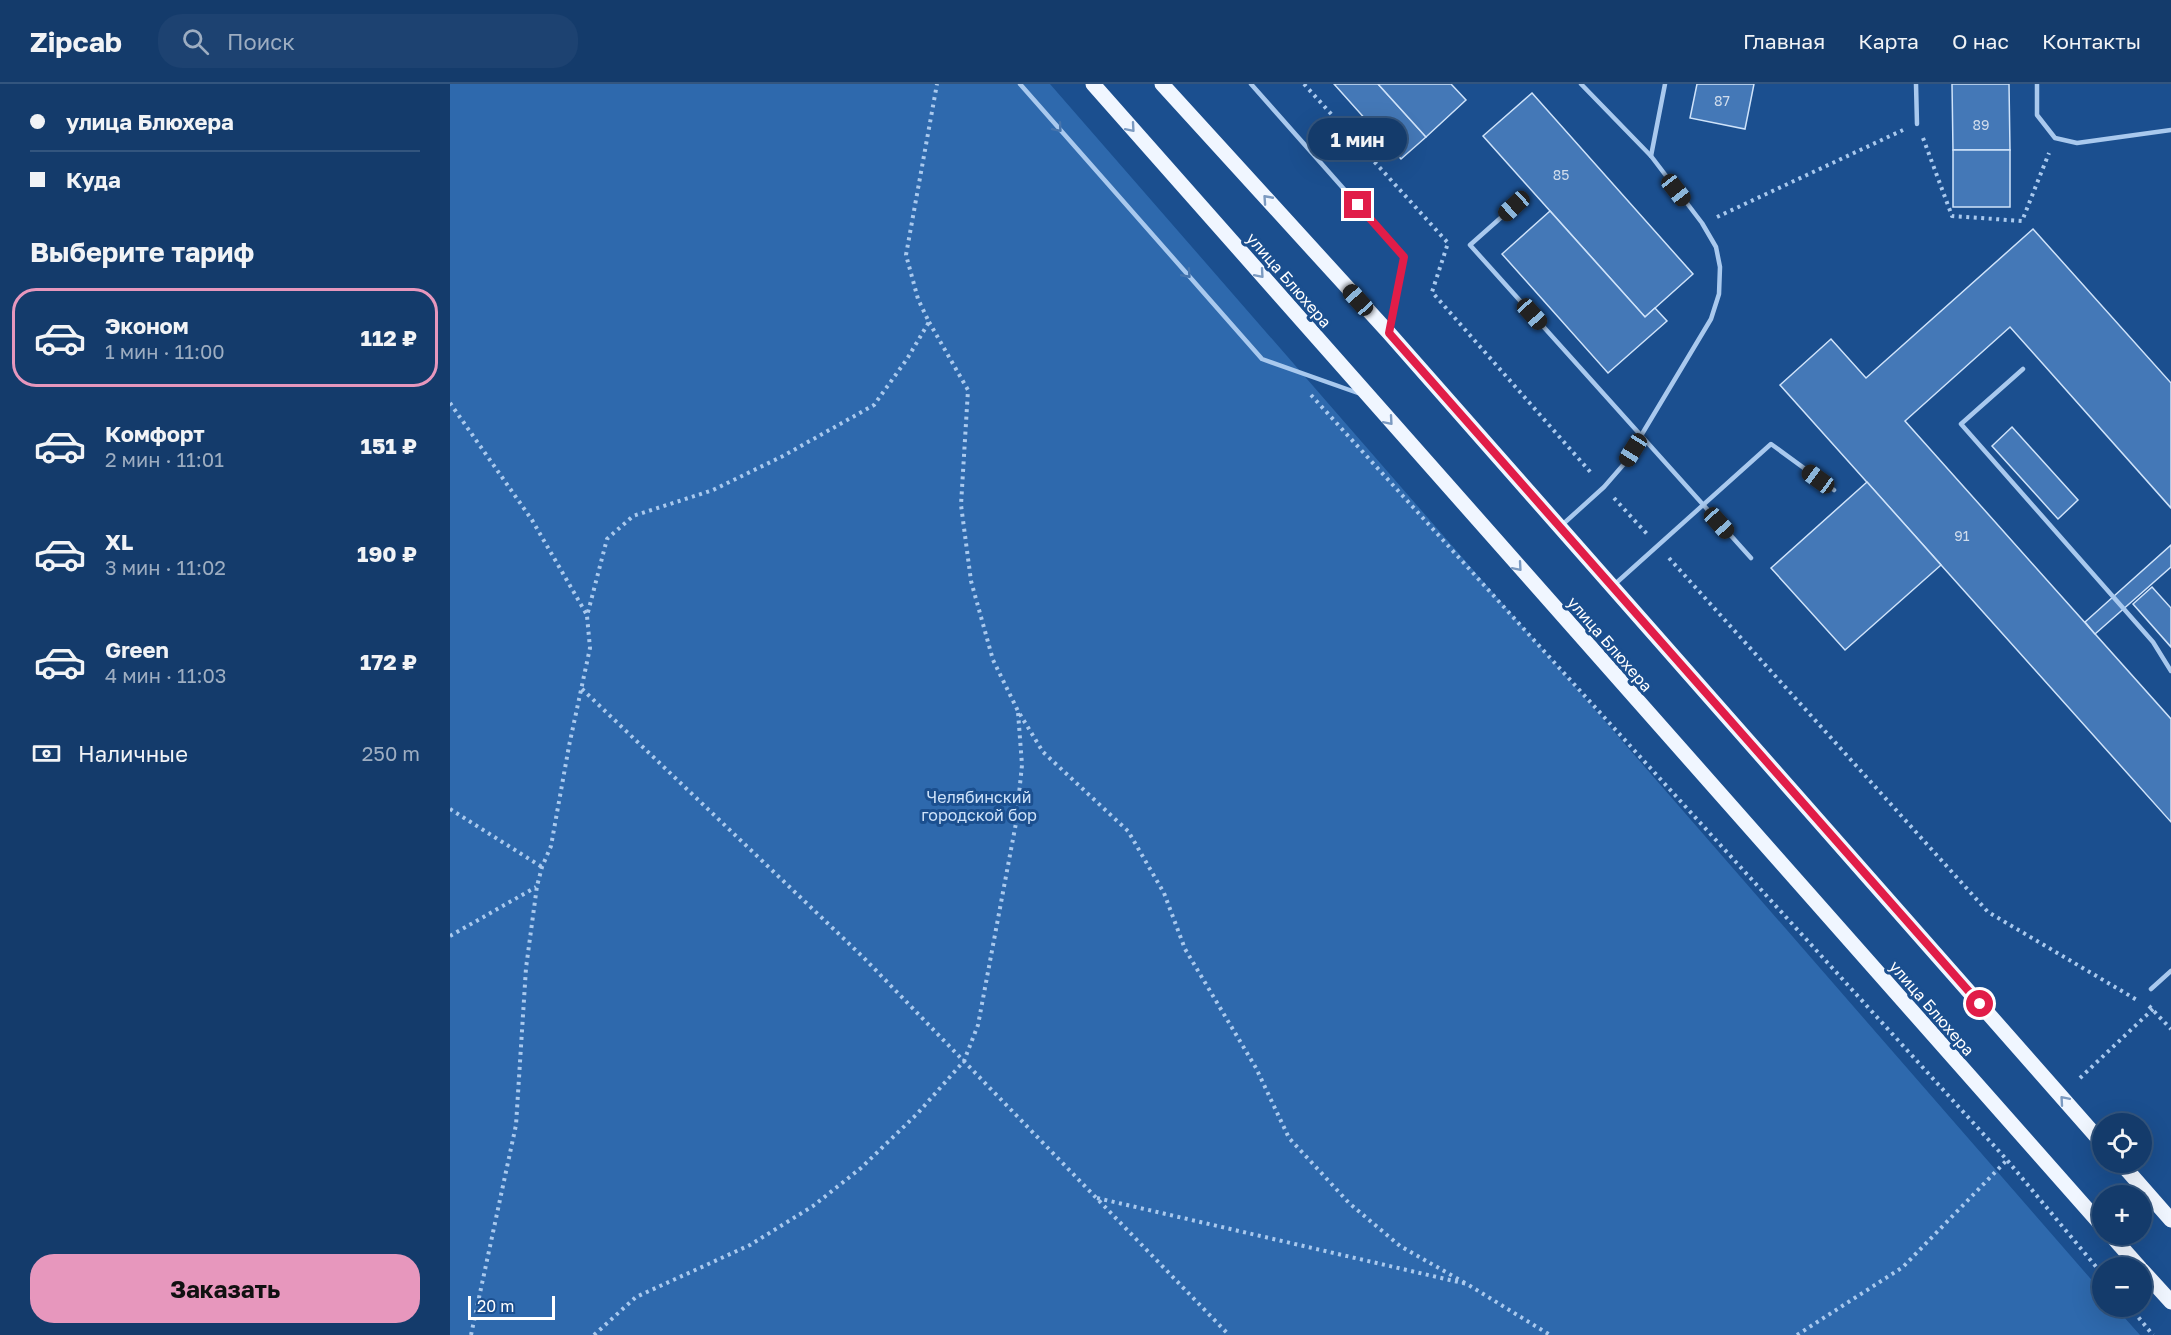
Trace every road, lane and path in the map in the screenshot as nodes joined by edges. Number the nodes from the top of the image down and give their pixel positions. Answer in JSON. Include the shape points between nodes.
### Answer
{"nodes":[{"id":1,"x":937,"y":84,"type":"edge"},
{"id":2,"x":1020,"y":84,"type":"edge"},
{"id":3,"x":1093,"y":84,"type":"edge"},
{"id":4,"x":1162,"y":84,"type":"edge"},
{"id":5,"x":1251,"y":84,"type":"edge"},
{"id":6,"x":1304,"y":84,"type":"edge"},
{"id":7,"x":1581,"y":84,"type":"edge"},
{"id":8,"x":1665,"y":84,"type":"edge"},
{"id":9,"x":1916,"y":84,"type":"edge"},
{"id":10,"x":2037,"y":84,"type":"edge"},
{"id":11,"x":1917,"y":123,"type":"junction"},
{"id":12,"x":2171,"y":130,"type":"edge"},
{"id":13,"x":2055,"y":138,"type":"junction"},
{"id":14,"x":1651,"y":156,"type":"junction"},
{"id":15,"x":1514,"y":206,"type":"dead end"},
{"id":16,"x":1702,"y":223,"type":"junction"},
{"id":17,"x":929,"y":322,"type":"junction"},
{"id":18,"x":1389,"y":333,"type":"junction"},
{"id":19,"x":1286,"y":367,"type":"junction"},
{"id":20,"x":2023,"y":369,"type":"dead end"},
{"id":21,"x":1367,"y":397,"type":"junction"},
{"id":22,"x":450,"y":403,"type":"edge"},
{"id":23,"x":1641,"y":435,"type":"junction"},
{"id":24,"x":1604,"y":487,"type":"junction"},
{"id":25,"x":1834,"y":490,"type":"dead end"},
{"id":26,"x":1703,"y":506,"type":"junction"},
{"id":27,"x":1560,"y":526,"type":"junction"},
{"id":28,"x":1658,"y":546,"type":"junction"},
{"id":29,"x":1751,"y":558,"type":"dead end"},
{"id":30,"x":1612,"y":586,"type":"junction"},
{"id":31,"x":587,"y":616,"type":"junction"},
{"id":32,"x":2171,"y":671,"type":"edge"},
{"id":33,"x":582,"y":689,"type":"junction"},
{"id":34,"x":1018,"y":711,"type":"junction"},
{"id":35,"x":450,"y":808,"type":"edge"},
{"id":36,"x":542,"y":867,"type":"junction"},
{"id":37,"x":537,"y":886,"type":"junction"},
{"id":38,"x":450,"y":936,"type":"edge"},
{"id":39,"x":2171,"y":971,"type":"edge"},
{"id":40,"x":2151,"y":989,"type":"dead end"},
{"id":41,"x":2153,"y":1009,"type":"junction"},
{"id":42,"x":2171,"y":1029,"type":"edge"},
{"id":43,"x":964,"y":1061,"type":"junction"},
{"id":44,"x":2080,"y":1078,"type":"dead end"},
{"id":45,"x":2092,"y":1131,"type":"edge"},
{"id":46,"x":2007,"y":1160,"type":"junction"},
{"id":47,"x":2130,"y":1173,"type":"edge"},
{"id":48,"x":1096,"y":1198,"type":"junction"},
{"id":49,"x":2092,"y":1215,"type":"edge"},
{"id":50,"x":2171,"y":1220,"type":"edge"},
{"id":51,"x":2120,"y":1245,"type":"edge"},
{"id":52,"x":2130,"y":1257,"type":"edge"},
{"id":53,"x":2092,"y":1262,"type":"edge"},
{"id":54,"x":2152,"y":1281,"type":"edge"},
{"id":55,"x":1467,"y":1284,"type":"junction"},
{"id":56,"x":2171,"y":1302,"type":"edge"},
{"id":57,"x":2138,"y":1317,"type":"edge"},
{"id":58,"x":471,"y":1335,"type":"edge"},
{"id":59,"x":594,"y":1335,"type":"edge"},
{"id":60,"x":1229,"y":1335,"type":"edge"},
{"id":61,"x":1550,"y":1335,"type":"edge"},
{"id":62,"x":1797,"y":1335,"type":"edge"},
{"id":63,"x":2153,"y":1335,"type":"edge"}],
"edges":[{"from":1,"to":17,"type":"path","via":[[906,255]]},
{"from":2,"to":19,"type":"lane","one_way":true,"via":[[1262,359]]},
{"from":3,"to":21,"type":"main road","name":"улица Блюхера","one_way":true},
{"from":18,"to":4,"type":"main road","one_way":true},
{"from":5,"to":18,"type":"lane","via":[[1404,257]]},
{"from":6,"to":24,"type":"path","via":[[1448,243],[1432,292]]},
{"from":7,"to":14,"type":"lane"},
{"from":8,"to":14,"type":"lane"},
{"from":9,"to":11,"type":"lane"},
{"from":10,"to":13,"type":"lane","via":[[2037,115]]},
{"from":11,"to":13,"type":"path","via":[[1952,216],[2022,221]]},
{"from":11,"to":16,"type":"path"},
{"from":12,"to":13,"type":"lane","via":[[2077,143]]},
{"from":14,"to":16,"type":"lane"},
{"from":15,"to":23,"type":"lane","via":[[1470,245]]},
{"from":16,"to":23,"type":"lane","via":[[1716,247],[1719,294],[1711,319]]},
{"from":17,"to":31,"type":"path","via":[[874,405],[713,490],[633,516],[607,539]]},
{"from":17,"to":34,"type":"path","via":[[968,390],[961,505],[971,581],[993,660]]},
{"from":18,"to":27,"type":"main road"},
{"from":19,"to":21,"type":"lane"},
{"from":19,"to":46,"type":"path"},
{"from":20,"to":32,"type":"lane","via":[[1961,424],[2153,642]]},
{"from":21,"to":49,"type":"main road","name":"улица Блюхера","one_way":true},
{"from":22,"to":31,"type":"path","via":[[532,520]]},
{"from":23,"to":24,"type":"lane"},
{"from":23,"to":26,"type":"lane"},
{"from":24,"to":27,"type":"lane"},
{"from":24,"to":28,"type":"path"},
{"from":25,"to":26,"type":"lane","via":[[1771,444]]},
{"from":26,"to":28,"type":"lane"},
{"from":26,"to":29,"type":"lane"},
{"from":27,"to":30,"type":"main road"},
{"from":28,"to":30,"type":"lane"},
{"from":28,"to":41,"type":"path","via":[[1988,912]]},
{"from":45,"to":30,"type":"main road","one_way":true},
{"from":31,"to":33,"type":"path","via":[[590,648]]},
{"from":33,"to":36,"type":"path","via":[[551,846]]},
{"from":33,"to":43,"type":"path","via":[[864,958]]},
{"from":34,"to":43,"type":"path","via":[[1022,765],[1016,824],[978,1025]]},
{"from":34,"to":55,"type":"path","via":[[1043,752],[1128,831],[1164,893],[1185,949],[1256,1068],[1289,1138],[1349,1203],[1400,1246]]},
{"from":35,"to":36,"type":"path"},
{"from":36,"to":37,"type":"path"},
{"from":37,"to":38,"type":"path"},
{"from":37,"to":58,"type":"path","via":[[526,968],[516,1125]]},
{"from":39,"to":40,"type":"lane"},
{"from":41,"to":42,"type":"path"},
{"from":41,"to":44,"type":"path"},
{"from":43,"to":48,"type":"path"},
{"from":43,"to":59,"type":"path","via":[[861,1168],[813,1206],[750,1245],[636,1297]]},
{"from":46,"to":53,"type":"path"},
{"from":46,"to":62,"type":"path","via":[[1903,1267]]},
{"from":47,"to":50,"type":"main road"},
{"from":48,"to":55,"type":"path"},
{"from":48,"to":60,"type":"path"},
{"from":51,"to":52,"type":"main road"},
{"from":54,"to":56,"type":"main road"},
{"from":55,"to":61,"type":"path"},
{"from":57,"to":63,"type":"path"}]}
